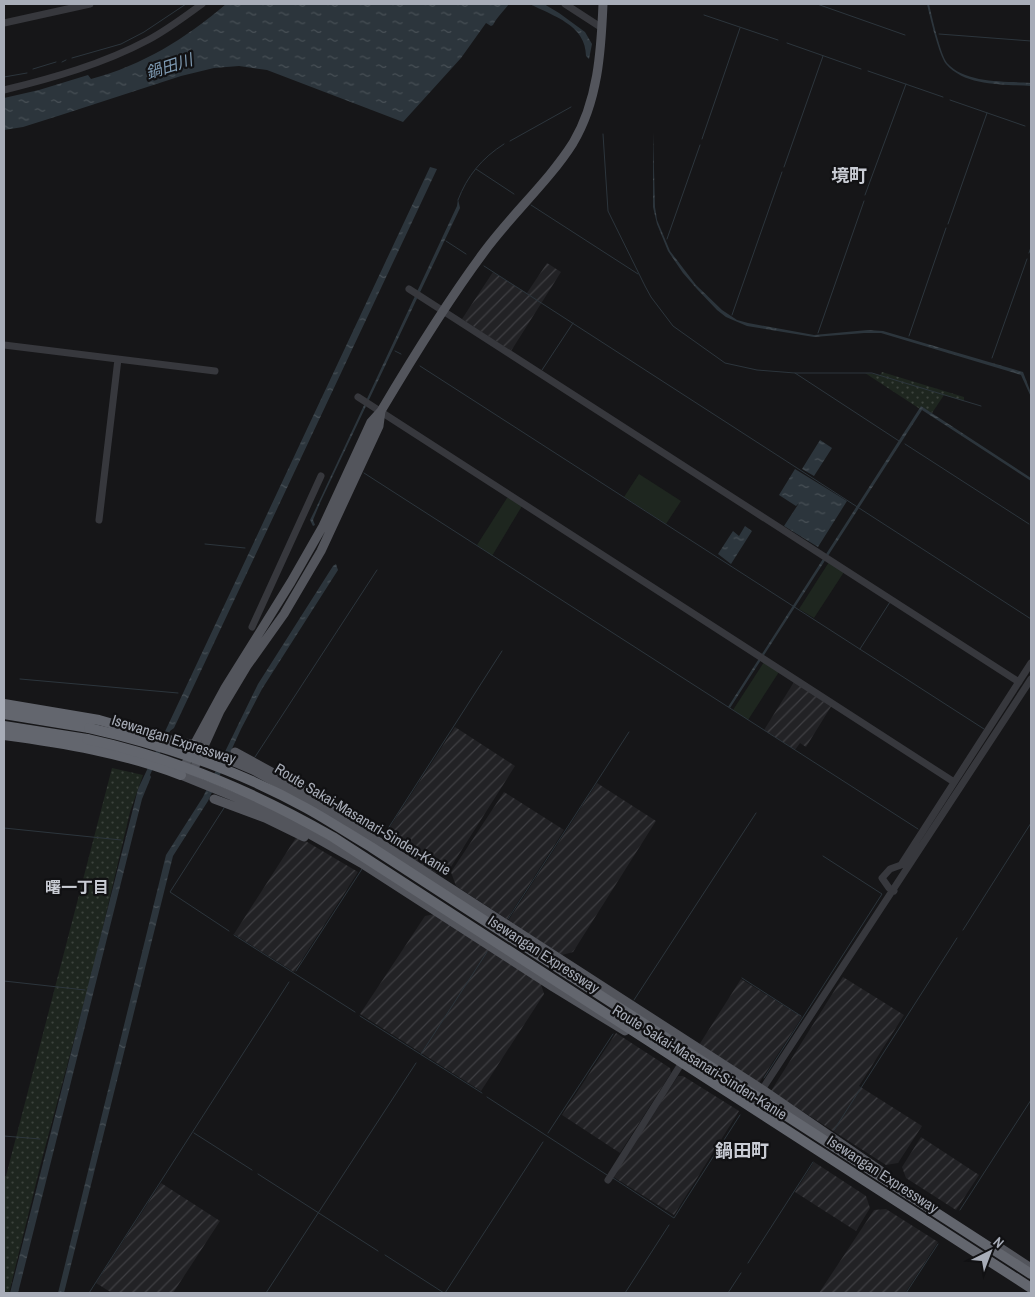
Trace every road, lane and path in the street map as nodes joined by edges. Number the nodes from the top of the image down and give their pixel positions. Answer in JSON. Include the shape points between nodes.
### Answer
{"nodes":[{"id":1,"x":90,"y":4,"type":"edge"},
{"id":2,"x":202,"y":4,"type":"edge"},
{"id":3,"x":565,"y":4,"type":"edge"},
{"id":4,"x":603,"y":4,"type":"edge"},
{"id":5,"x":4,"y":23,"type":"edge"},
{"id":6,"x":602,"y":28,"type":"junction"},
{"id":7,"x":4,"y":90,"type":"edge"},
{"id":8,"x":411,"y":290,"type":"dead end"},
{"id":9,"x":443,"y":310,"type":"junction"},
{"id":10,"x":4,"y":345,"type":"edge"},
{"id":11,"x":118,"y":359,"type":"junction"},
{"id":12,"x":215,"y":371,"type":"dead end"},
{"id":13,"x":363,"y":401,"type":"dead end"},
{"id":14,"x":381,"y":411,"type":"junction"},
{"id":15,"x":321,"y":476,"type":"dead end"},
{"id":16,"x":99,"y":520,"type":"dead end"},
{"id":17,"x":252,"y":627,"type":"dead end"},
{"id":18,"x":1031,"y":663,"type":"edge"},
{"id":19,"x":1031,"y":679,"type":"edge"},
{"id":20,"x":1019,"y":682,"type":"junction"},
{"id":21,"x":4,"y":704,"type":"edge"},
{"id":22,"x":4,"y":714,"type":"edge"},
{"id":23,"x":4,"y":726,"type":"edge"},
{"id":24,"x":4,"y":735,"type":"edge"},
{"id":25,"x":198,"y":746,"type":"junction"},
{"id":26,"x":235,"y":752,"type":"dead end"},
{"id":27,"x":185,"y":776,"type":"junction"},
{"id":28,"x":954,"y":782,"type":"junction"},
{"id":29,"x":214,"y":799,"type":"dead end"},
{"id":30,"x":376,"y":840,"type":"junction"},
{"id":31,"x":361,"y":862,"type":"junction"},
{"id":32,"x":894,"y":891,"type":"junction"},
{"id":33,"x":681,"y":1064,"type":"junction"},
{"id":34,"x":763,"y":1090,"type":"junction"},
{"id":35,"x":750,"y":1108,"type":"junction"},
{"id":36,"x":608,"y":1180,"type":"dead end"},
{"id":37,"x":1031,"y":1268,"type":"edge"},
{"id":38,"x":1031,"y":1274,"type":"edge"},
{"id":39,"x":1031,"y":1288,"type":"edge"},
{"id":40,"x":1031,"y":1293,"type":"edge"}],
"edges":[{"from":1,"to":5,"type":"street"},
{"from":2,"to":7,"type":"street","via":[[178,22],[122,52],[54,77]]},
{"from":3,"to":6,"type":"street"},
{"from":4,"to":6,"type":"main road"},
{"from":6,"to":9,"type":"main road","via":[[594,92],[573,142],[501,230]]},
{"from":8,"to":9,"type":"street"},
{"from":9,"to":14,"type":"main road"},
{"from":9,"to":20,"type":"street"},
{"from":10,"to":11,"type":"street"},
{"from":11,"to":12,"type":"street"},
{"from":11,"to":16,"type":"street"},
{"from":13,"to":14,"type":"street"},
{"from":14,"to":25,"type":"main road","via":[[371,422],[305,558],[225,688]]},
{"from":14,"to":28,"type":"street"},
{"from":15,"to":17,"type":"street"},
{"from":18,"to":20,"type":"street"},
{"from":19,"to":32,"type":"street"},
{"from":20,"to":28,"type":"street"},
{"from":21,"to":25,"type":"highway","via":[[99,720]]},
{"from":22,"to":38,"type":"highway","name":"Isewangan Expressway","bridge":true,"via":[[88,728],[160,747],[232,773],[305,807]]},
{"from":23,"to":39,"type":"highway","name":"Isewangan Expressway","bridge":true,"via":[[87,739],[155,756],[228,783],[299,817],[374,862]]},
{"from":24,"to":27,"type":"highway","via":[[118,756]]},
{"from":25,"to":27,"type":"main road"},
{"from":25,"to":30,"type":"main road","name":"Route Sakai-Masanari-Sinden-Kanie","via":[[253,770]]},
{"from":26,"to":30,"type":"main road","via":[[319,798]]},
{"from":27,"to":31,"type":"main road","name":"Route Sakai-Masanari-Sinden-Kanie","via":[[268,810]]},
{"from":28,"to":32,"type":"street","via":[[901,865],[890,869],[882,878]]},
{"from":29,"to":31,"type":"main road","via":[[266,818],[327,850]]},
{"from":30,"to":34,"type":"main road","name":"Route Sakai-Masanari-Sinden-Kanie"},
{"from":31,"to":33,"type":"main road","name":"Route Sakai-Masanari-Sinden-Kanie","via":[[553,987]]},
{"from":32,"to":34,"type":"street"},
{"from":33,"to":35,"type":"main road","name":"Route Sakai-Masanari-Sinden-Kanie"},
{"from":33,"to":36,"type":"street"},
{"from":34,"to":35,"type":"street"},
{"from":34,"to":37,"type":"main road","name":"Route Sakai-Masanari-Sinden-Kanie","via":[[892,1179]]},
{"from":35,"to":40,"type":"main road","name":"Route Sakai-Masanari-Sinden-Kanie"}]}
